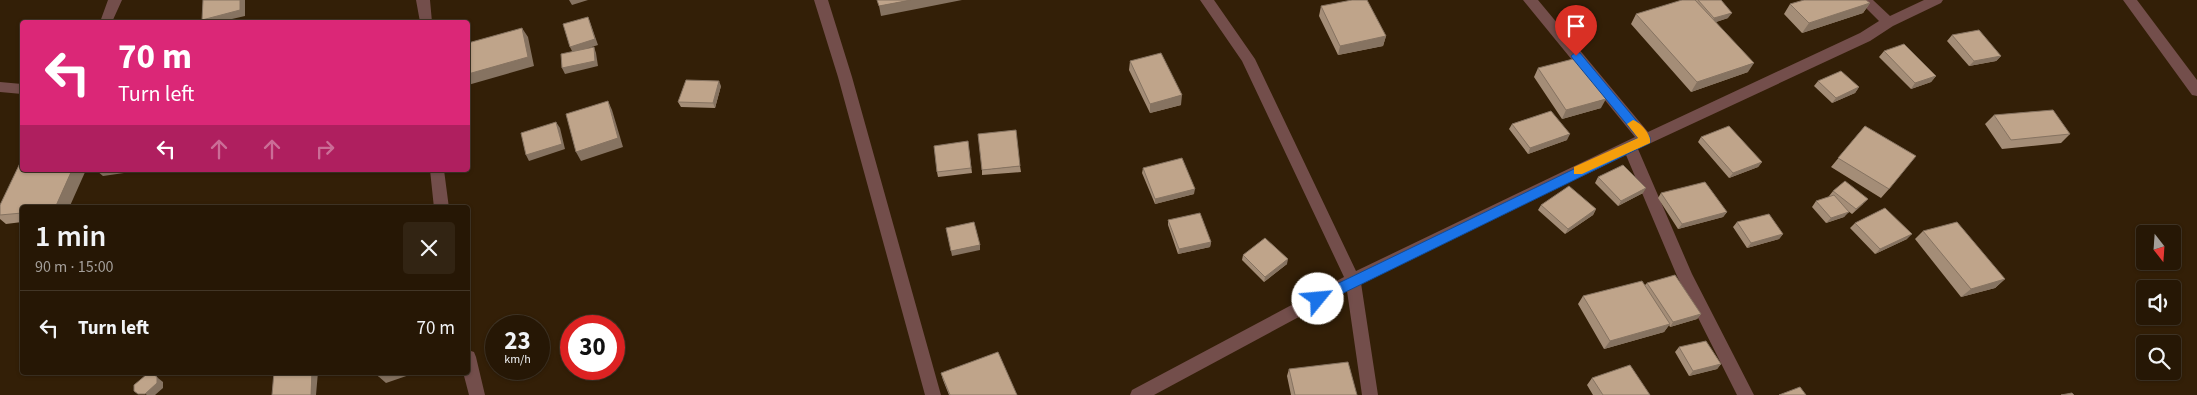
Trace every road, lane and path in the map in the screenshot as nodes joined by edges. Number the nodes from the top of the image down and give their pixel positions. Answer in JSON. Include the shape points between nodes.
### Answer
{"nodes":[{"id":1,"x":115,"y":0,"type":"edge"},
{"id":2,"x":423,"y":0,"type":"edge"},
{"id":3,"x":821,"y":0,"type":"edge"},
{"id":4,"x":1207,"y":0,"type":"edge"},
{"id":5,"x":1530,"y":0,"type":"edge"},
{"id":6,"x":1865,"y":0,"type":"edge"},
{"id":7,"x":1936,"y":0,"type":"edge"},
{"id":8,"x":2130,"y":0,"type":"edge"},
{"id":9,"x":107,"y":20,"type":"edge"},
{"id":10,"x":426,"y":20,"type":"edge"},
{"id":11,"x":1888,"y":22,"type":"junction"},
{"id":12,"x":0,"y":87,"type":"edge"},
{"id":13,"x":20,"y":89,"type":"edge"},
{"id":14,"x":2197,"y":91,"type":"edge"},
{"id":15,"x":1646,"y":140,"type":"junction"},
{"id":16,"x":1630,"y":148,"type":"junction"},
{"id":17,"x":437,"y":172,"type":"edge"},
{"id":18,"x":442,"y":205,"type":"edge"},
{"id":19,"x":1353,"y":280,"type":"junction"},
{"id":20,"x":470,"y":366,"type":"edge"},
{"id":21,"x":476,"y":395,"type":"edge"},
{"id":22,"x":933,"y":395,"type":"edge"},
{"id":23,"x":1138,"y":395,"type":"edge"},
{"id":24,"x":1370,"y":395,"type":"edge"},
{"id":25,"x":1746,"y":395,"type":"edge"}],
"edges":[{"from":1,"to":9,"type":"street"},
{"from":2,"to":10,"type":"street"},
{"from":3,"to":22,"type":"street"},
{"from":4,"to":19,"type":"street","via":[[1248,59]]},
{"from":5,"to":15,"type":"street"},
{"from":6,"to":11,"type":"street"},
{"from":7,"to":11,"type":"street"},
{"from":8,"to":14,"type":"street"},
{"from":11,"to":15,"type":"street","via":[[1865,37]]},
{"from":12,"to":13,"type":"street"},
{"from":15,"to":16,"type":"street"},
{"from":16,"to":19,"type":"street"},
{"from":16,"to":25,"type":"street","via":[[1685,276]]},
{"from":17,"to":18,"type":"street"},
{"from":19,"to":23,"type":"street"},
{"from":19,"to":24,"type":"street"},
{"from":20,"to":21,"type":"street"}]}
